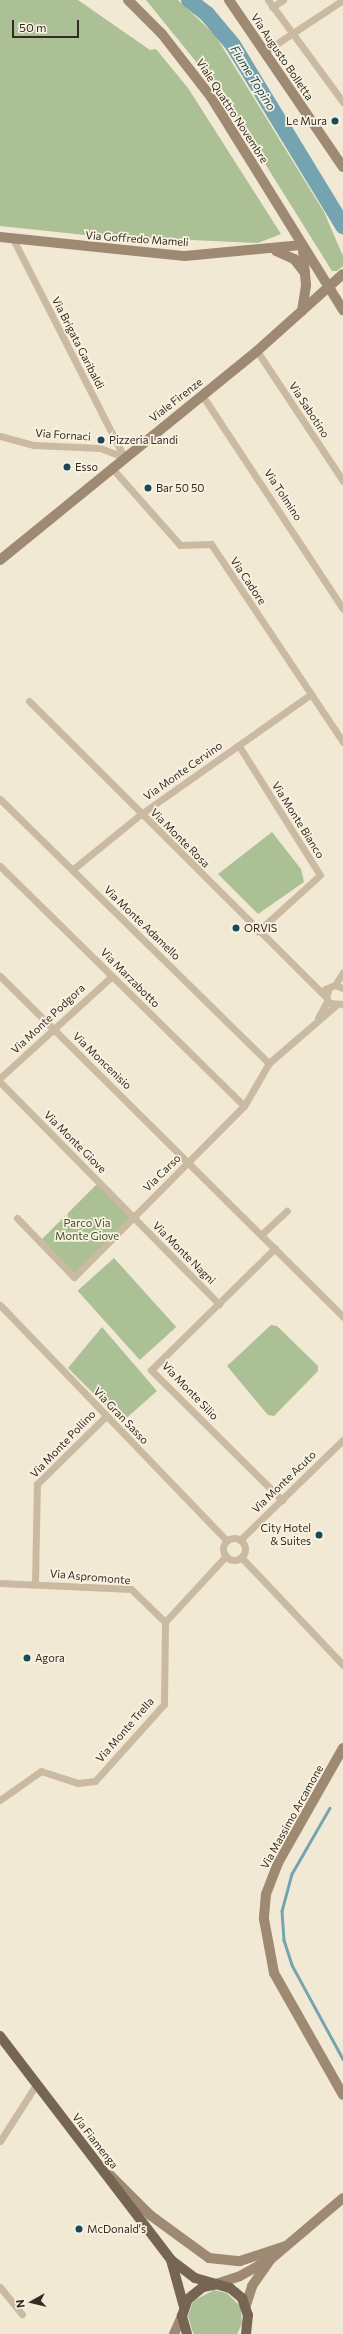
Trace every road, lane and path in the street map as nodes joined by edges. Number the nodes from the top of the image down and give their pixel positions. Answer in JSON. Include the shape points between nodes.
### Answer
{"nodes":[{"id":1,"x":128,"y":0,"type":"edge"},
{"id":2,"x":228,"y":0,"type":"edge"},
{"id":3,"x":268,"y":0,"type":"edge"},
{"id":4,"x":282,"y":0,"type":"edge"},
{"id":5,"x":343,"y":0,"type":"edge"},
{"id":6,"x":272,"y":7,"type":"junction"},
{"id":7,"x":291,"y":33,"type":"junction"},
{"id":8,"x":264,"y":52,"type":"junction"},
{"id":9,"x":340,"y":94,"type":"edge"},
{"id":10,"x":343,"y":102,"type":"edge"},
{"id":11,"x":343,"y":167,"type":"edge"},
{"id":12,"x":0,"y":237,"type":"edge"},
{"id":13,"x":13,"y":238,"type":"junction"},
{"id":14,"x":302,"y":246,"type":"junction"},
{"id":15,"x":272,"y":250,"type":"junction"},
{"id":16,"x":306,"y":275,"type":"junction"},
{"id":17,"x":340,"y":276,"type":"edge"},
{"id":18,"x":327,"y":287,"type":"junction"},
{"id":19,"x":343,"y":310,"type":"edge"},
{"id":20,"x":302,"y":311,"type":"junction"},
{"id":21,"x":258,"y":351,"type":"junction"},
{"id":22,"x":202,"y":395,"type":"junction"},
{"id":23,"x":0,"y":436,"type":"edge"},
{"id":24,"x":124,"y":457,"type":"junction"},
{"id":25,"x":111,"y":467,"type":"junction"},
{"id":26,"x":343,"y":481,"type":"edge"},
{"id":27,"x":0,"y":560,"type":"edge"},
{"id":28,"x":343,"y":609,"type":"edge"},
{"id":29,"x":310,"y":694,"type":"junction"},
{"id":30,"x":29,"y":701,"type":"dead end"},
{"id":31,"x":343,"y":742,"type":"edge"},
{"id":32,"x":239,"y":746,"type":"junction"},
{"id":33,"x":0,"y":799,"type":"edge"},
{"id":34,"x":141,"y":814,"type":"junction"},
{"id":35,"x":0,"y":866,"type":"edge"},
{"id":36,"x":72,"y":870,"type":"junction"},
{"id":37,"x":258,"y":931,"type":"junction"},
{"id":38,"x":343,"y":972,"type":"edge"},
{"id":39,"x":0,"y":976,"type":"edge"},
{"id":40,"x":112,"y":976,"type":"junction"},
{"id":41,"x":332,"y":987,"type":"junction"},
{"id":42,"x":343,"y":988,"type":"edge"},
{"id":43,"x":316,"y":989,"type":"junction"},
{"id":44,"x":327,"y":999,"type":"junction"},
{"id":45,"x":343,"y":1004,"type":"edge"},
{"id":46,"x":336,"y":1006,"type":"junction"},
{"id":47,"x":316,"y":1021,"type":"junction"},
{"id":48,"x":53,"y":1029,"type":"junction"},
{"id":49,"x":269,"y":1063,"type":"junction"},
{"id":50,"x":0,"y":1078,"type":"edge"},
{"id":51,"x":0,"y":1082,"type":"edge"},
{"id":52,"x":244,"y":1106,"type":"junction"},
{"id":53,"x":190,"y":1161,"type":"junction"},
{"id":54,"x":287,"y":1210,"type":"dead end"},
{"id":55,"x":134,"y":1217,"type":"junction"},
{"id":56,"x":17,"y":1218,"type":"dead end"},
{"id":57,"x":262,"y":1234,"type":"junction"},
{"id":58,"x":275,"y":1248,"type":"junction"},
{"id":59,"x":219,"y":1304,"type":"junction"},
{"id":60,"x":0,"y":1305,"type":"edge"},
{"id":61,"x":343,"y":1318,"type":"edge"},
{"id":62,"x":106,"y":1416,"type":"junction"},
{"id":63,"x":343,"y":1440,"type":"edge"},
{"id":64,"x":282,"y":1500,"type":"junction"},
{"id":65,"x":240,"y":1540,"type":"junction"},
{"id":66,"x":227,"y":1541,"type":"junction"},
{"id":67,"x":226,"y":1556,"type":"junction"},
{"id":68,"x":241,"y":1557,"type":"junction"},
{"id":69,"x":0,"y":1583,"type":"edge"},
{"id":70,"x":35,"y":1584,"type":"junction"},
{"id":71,"x":165,"y":1622,"type":"junction"},
{"id":72,"x":342,"y":1663,"type":"edge"},
{"id":73,"x":343,"y":1748,"type":"edge"},
{"id":74,"x":0,"y":1800,"type":"edge"},
{"id":75,"x":0,"y":2036,"type":"edge"},
{"id":76,"x":36,"y":2085,"type":"junction"},
{"id":77,"x":343,"y":2095,"type":"edge"},
{"id":78,"x":0,"y":2141,"type":"edge"},
{"id":79,"x":92,"y":2158,"type":"junction"},
{"id":80,"x":343,"y":2189,"type":"edge"},
{"id":81,"x":339,"y":2200,"type":"edge"},
{"id":82,"x":286,"y":2246,"type":"junction"},
{"id":83,"x":271,"y":2259,"type":"junction"},
{"id":84,"x":170,"y":2260,"type":"junction"},
{"id":85,"x":213,"y":2285,"type":"junction"},
{"id":86,"x":0,"y":2287,"type":"edge"},
{"id":87,"x":246,"y":2305,"type":"junction"},
{"id":88,"x":183,"y":2311,"type":"junction"},
{"id":89,"x":22,"y":2314,"type":"dead end"},
{"id":90,"x":246,"y":2331,"type":"edge"},
{"id":91,"x":174,"y":2334,"type":"edge"},
{"id":92,"x":187,"y":2334,"type":"edge"}],
"edges":[{"from":1,"to":14,"type":"main road","name":"Viale Quattro Novembre","via":[[162,34],[211,97]]},
{"from":2,"to":8,"type":"main road","name":"Via Augusto Bolletta"},
{"from":3,"to":6,"type":"street"},
{"from":4,"to":6,"type":"street"},
{"from":5,"to":7,"type":"street"},
{"from":6,"to":7,"type":"street"},
{"from":7,"to":8,"type":"street"},
{"from":7,"to":9,"type":"street"},
{"from":8,"to":11,"type":"main road","name":"Via Augusto Bolletta"},
{"from":9,"to":10,"type":"street"},
{"from":12,"to":13,"type":"main road","name":"Via Goffredo Mameli"},
{"from":13,"to":15,"type":"main road","name":"Via Goffredo Mameli","via":[[185,256]]},
{"from":13,"to":24,"type":"street","name":"Via Brigata Garibaldi"},
{"from":14,"to":15,"type":"main road","name":"Via Goffredo Mameli"},
{"from":14,"to":16,"type":"main road","name":"Viale Quattro Novembre"},
{"from":14,"to":18,"type":"main road","name":"Viale Quattro Novembre"},
{"from":15,"to":16,"type":"main road","name":"Via Goffredo Mameli","via":[[294,259]]},
{"from":16,"to":20,"type":"main road","name":"Viale Quattro Novembre"},
{"from":17,"to":18,"type":"main road","name":"Viale Firenze"},
{"from":18,"to":19,"type":"main road","name":"Viale Quattro Novembre"},
{"from":18,"to":20,"type":"main road","name":"Viale Firenze"},
{"from":20,"to":21,"type":"main road","name":"Viale Firenze"},
{"from":21,"to":22,"type":"main road","name":"Viale Firenze"},
{"from":21,"to":26,"type":"street","name":"Via Sabotino"},
{"from":22,"to":24,"type":"main road","name":"Viale Firenze"},
{"from":22,"to":28,"type":"street","name":"Via Tolmino"},
{"from":23,"to":24,"type":"street","name":"Via Fornaci","via":[[34,445],[100,448]]},
{"from":24,"to":25,"type":"main road","name":"Viale Firenze"},
{"from":25,"to":27,"type":"main road","name":"Viale Firenze"},
{"from":25,"to":29,"type":"street","name":"Via Cadore","via":[[180,545],[211,544]]},
{"from":29,"to":31,"type":"street","name":"Via Cadore"},
{"from":29,"to":32,"type":"street","name":"Via Monte Cervino"},
{"from":30,"to":34,"type":"street","name":"Via Monte Rosa"},
{"from":32,"to":34,"type":"street","name":"Via Monte Cervino"},
{"from":32,"to":37,"type":"street","name":"Via Monte Bianco","via":[[320,875]]},
{"from":33,"to":36,"type":"street","name":"Via Monte Adamello"},
{"from":34,"to":36,"type":"street","name":"Via Monte Cervino"},
{"from":34,"to":37,"type":"street","name":"Via Monte Rosa"},
{"from":35,"to":40,"type":"street","name":"Via Marzabotto"},
{"from":36,"to":49,"type":"street","name":"Via Monte Adamello"},
{"from":37,"to":43,"type":"street","name":"Via Monte Rosa"},
{"from":38,"to":41,"type":"street","name":"Via Carso"},
{"from":39,"to":48,"type":"street","name":"Via Moncenisio"},
{"from":40,"to":48,"type":"street","name":"Via Monte Podgora"},
{"from":40,"to":52,"type":"street","name":"Via Marzabotto"},
{"from":41,"to":42,"type":"street"},
{"from":41,"to":43,"type":"street"},
{"from":41,"to":44,"type":"street","name":"Via Carso"},
{"from":43,"to":44,"type":"street","name":"Via Monte Rosa"},
{"from":44,"to":46,"type":"street","name":"Via Monte Rosa"},
{"from":44,"to":47,"type":"street","name":"Via Carso"},
{"from":45,"to":46,"type":"street"},
{"from":46,"to":47,"type":"street","name":"Via Carso"},
{"from":47,"to":49,"type":"street","name":"Via Carso"},
{"from":48,"to":50,"type":"street","name":"Via Monte Podgora"},
{"from":48,"to":53,"type":"street","name":"Via Moncenisio"},
{"from":49,"to":52,"type":"street","name":"Via Carso"},
{"from":51,"to":55,"type":"street","name":"Via Monte Giove"},
{"from":52,"to":53,"type":"street","name":"Via Carso"},
{"from":53,"to":55,"type":"street","name":"Via Carso"},
{"from":53,"to":57,"type":"street","name":"Via Moncenisio"},
{"from":54,"to":57,"type":"street"},
{"from":55,"to":56,"type":"street","name":"Via Carso","via":[[74,1277]]},
{"from":55,"to":59,"type":"street","name":"Via Monte Nagni"},
{"from":57,"to":58,"type":"street","name":"Via Moncenisio"},
{"from":58,"to":59,"type":"street","name":"Via Monte Silio"},
{"from":58,"to":61,"type":"street","name":"Via Moncenisio"},
{"from":59,"to":64,"type":"street","name":"Via Monte Silio","via":[[151,1370]]},
{"from":60,"to":62,"type":"street","name":"Via Gran Sasso"},
{"from":62,"to":66,"type":"street","name":"Via Gran Sasso"},
{"from":62,"to":70,"type":"street","name":"Via Monte Pollino","via":[[37,1484]]},
{"from":63,"to":64,"type":"street","name":"Via Monte Acuto"},
{"from":64,"to":65,"type":"street","name":"Via Monte Acuto"},
{"from":65,"to":66,"type":"street"},
{"from":65,"to":68,"type":"street","via":[[245,1548]]},
{"from":66,"to":67,"type":"street","via":[[223,1550]]},
{"from":67,"to":68,"type":"street","via":[[231,1560]]},
{"from":67,"to":71,"type":"street"},
{"from":68,"to":72,"type":"street"},
{"from":69,"to":70,"type":"street","name":"Via Aspromonte"},
{"from":70,"to":71,"type":"street","name":"Via Aspromonte","via":[[132,1589]]},
{"from":71,"to":74,"type":"street","name":"Via Monte Trella","via":[[164,1704],[95,1781],[78,1783],[41,1771]]},
{"from":73,"to":77,"type":"main road","name":"Via Massimo Arcamone","via":[[278,1863],[266,1894],[264,1919],[274,1973]]},
{"from":75,"to":76,"type":"main road","name":"Via Fiamenga"},
{"from":76,"to":78,"type":"street"},
{"from":76,"to":79,"type":"main road","name":"Via Fiamenga"},
{"from":79,"to":82,"type":"main road","via":[[150,2215],[209,2258],[240,2261]]},
{"from":79,"to":84,"type":"main road","name":"Via Fiamenga"},
{"from":80,"to":81,"type":"main road"},
{"from":81,"to":82,"type":"main road"},
{"from":82,"to":83,"type":"main road"},
{"from":83,"to":85,"type":"main road","via":[[240,2276]]},
{"from":83,"to":87,"type":"main road","via":[[252,2286]]},
{"from":84,"to":85,"type":"main road","name":"Via Fiamenga","via":[[190,2276]]},
{"from":84,"to":88,"type":"main road","name":"Via Fiamenga"},
{"from":85,"to":87,"type":"main road","name":"Via Fiamenga","via":[[230,2288]]},
{"from":85,"to":88,"type":"main road","via":[[195,2292]]},
{"from":86,"to":89,"type":"street"},
{"from":87,"to":90,"type":"main road"},
{"from":88,"to":91,"type":"main road"},
{"from":88,"to":92,"type":"main road","name":"Via Fiamenga"}]}
